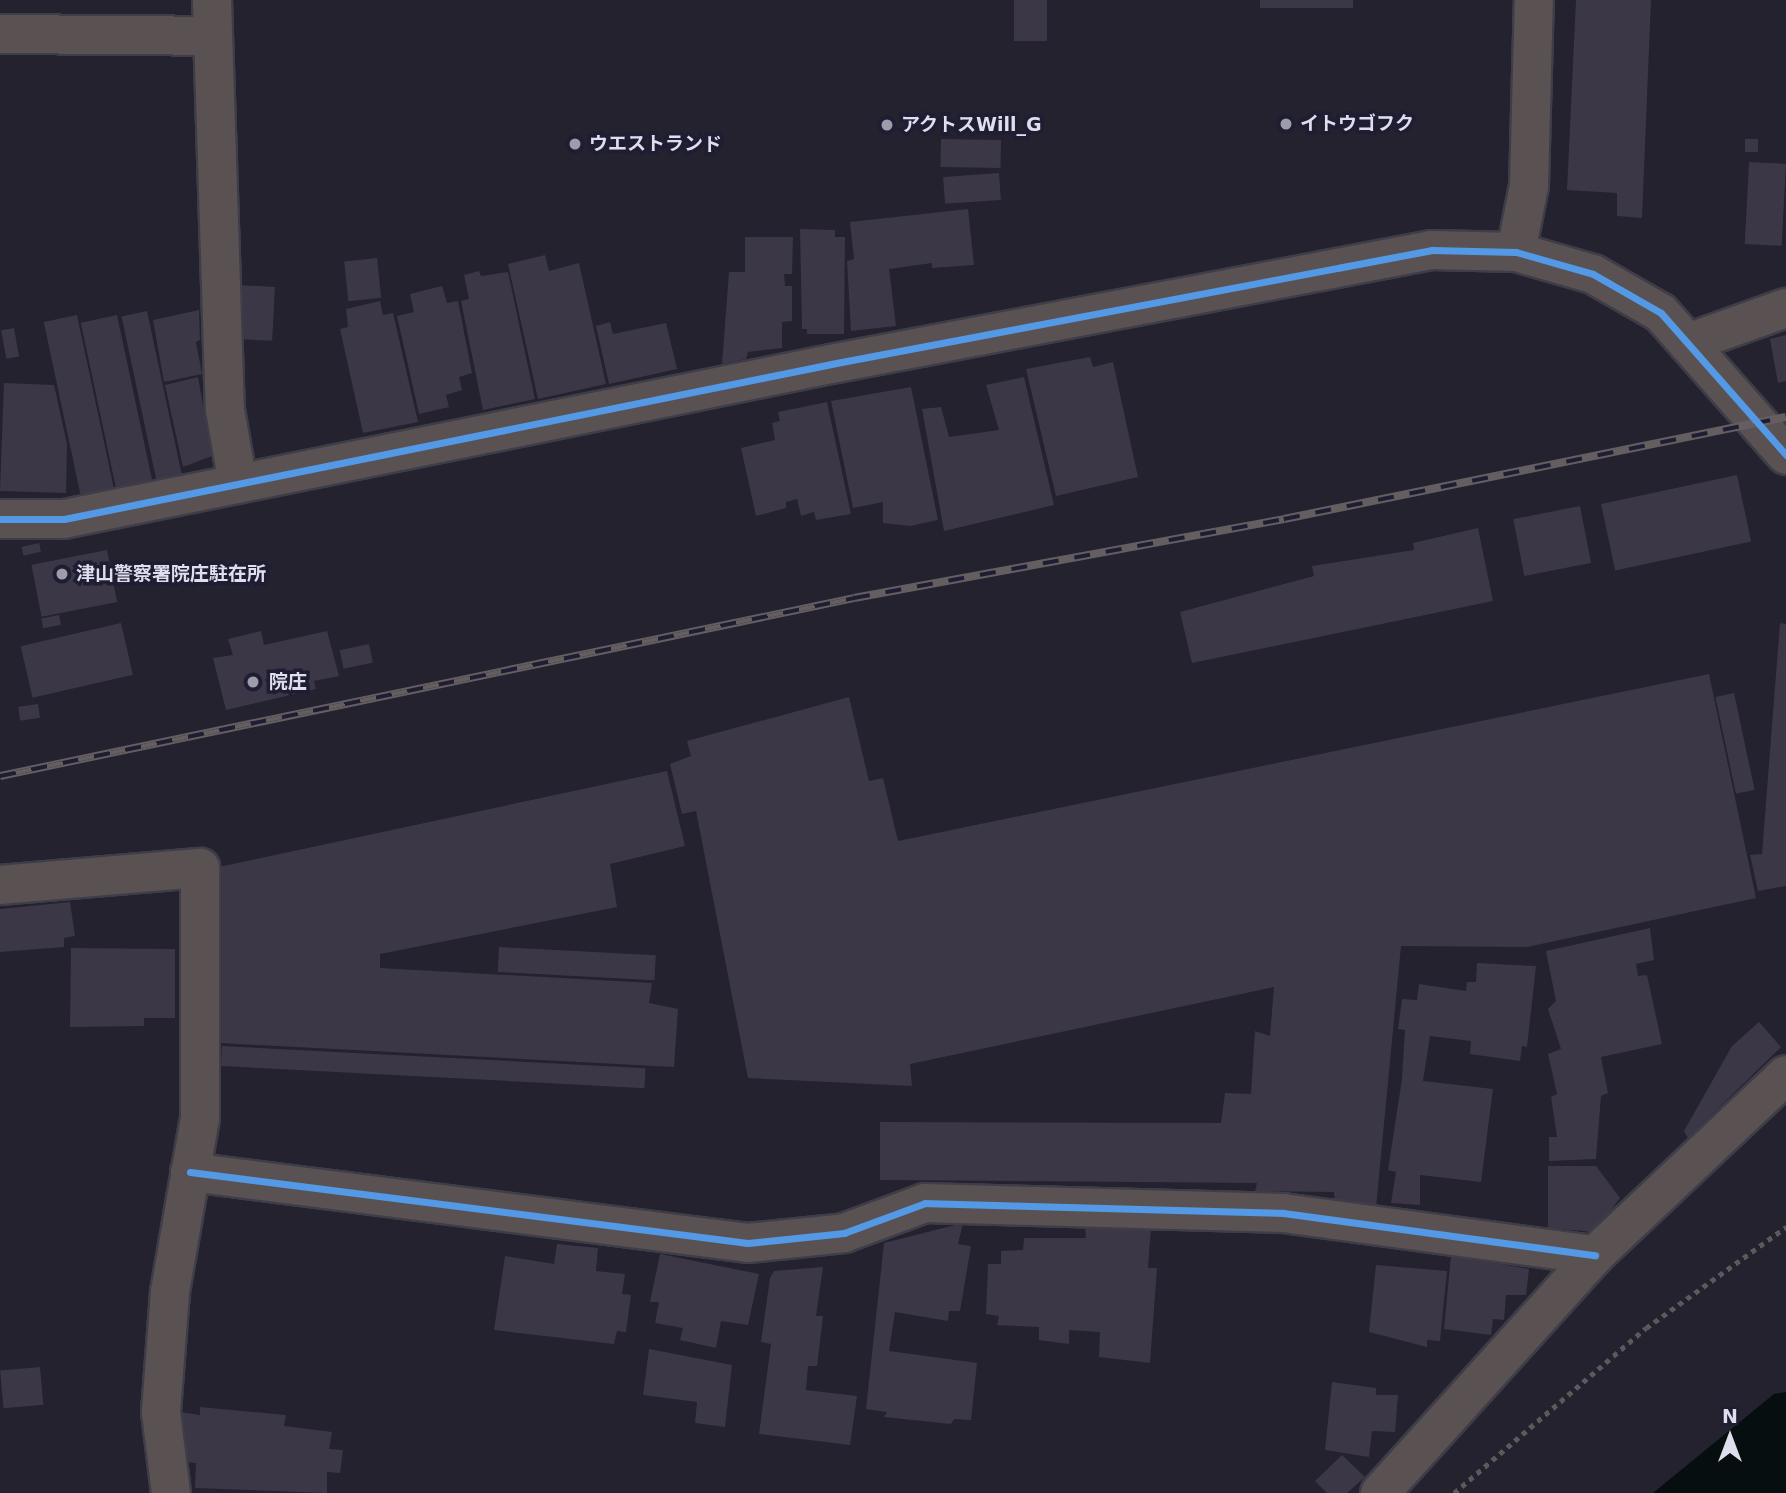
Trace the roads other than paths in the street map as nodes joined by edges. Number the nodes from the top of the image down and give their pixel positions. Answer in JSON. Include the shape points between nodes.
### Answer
{"nodes":[{"id":1,"x":1534,"y":0,"type":"edge"},
{"id":2,"x":212,"y":18,"type":"edge"},
{"id":3,"x":0,"y":34,"type":"edge"},
{"id":4,"x":1516,"y":252,"type":"junction"},
{"id":5,"x":1786,"y":308,"type":"edge"},
{"id":6,"x":1688,"y":343,"type":"junction"},
{"id":7,"x":1786,"y":455,"type":"edge"},
{"id":8,"x":238,"y":484,"type":"junction"},
{"id":9,"x":0,"y":519,"type":"edge"},
{"id":10,"x":0,"y":885,"type":"edge"},
{"id":11,"x":1786,"y":1075,"type":"edge"},
{"id":12,"x":190,"y":1172,"type":"junction"},
{"id":13,"x":1595,"y":1255,"type":"junction"},
{"id":14,"x":171,"y":1493,"type":"edge"},
{"id":15,"x":1380,"y":1493,"type":"edge"}],
"edges":[{"from":1,"to":4,"type":"street","via":[[1529,186]]},
{"from":2,"to":3,"type":"street"},
{"from":2,"to":8,"type":"street","via":[[225,410]]},
{"from":4,"to":6,"type":"street","via":[[1593,274],[1661,313]]},
{"from":4,"to":8,"type":"street","via":[[1432,250],[831,364]]},
{"from":5,"to":6,"type":"street"},
{"from":6,"to":7,"type":"street"},
{"from":8,"to":9,"type":"street","via":[[64,519]]},
{"from":10,"to":12,"type":"street","via":[[200,868],[200,1118]]},
{"from":11,"to":13,"type":"street"},
{"from":12,"to":13,"type":"street","via":[[748,1243],[844,1233],[925,1203],[1283,1213]]},
{"from":12,"to":14,"type":"street","via":[[170,1292],[161,1412]]},
{"from":13,"to":15,"type":"street"}]}
